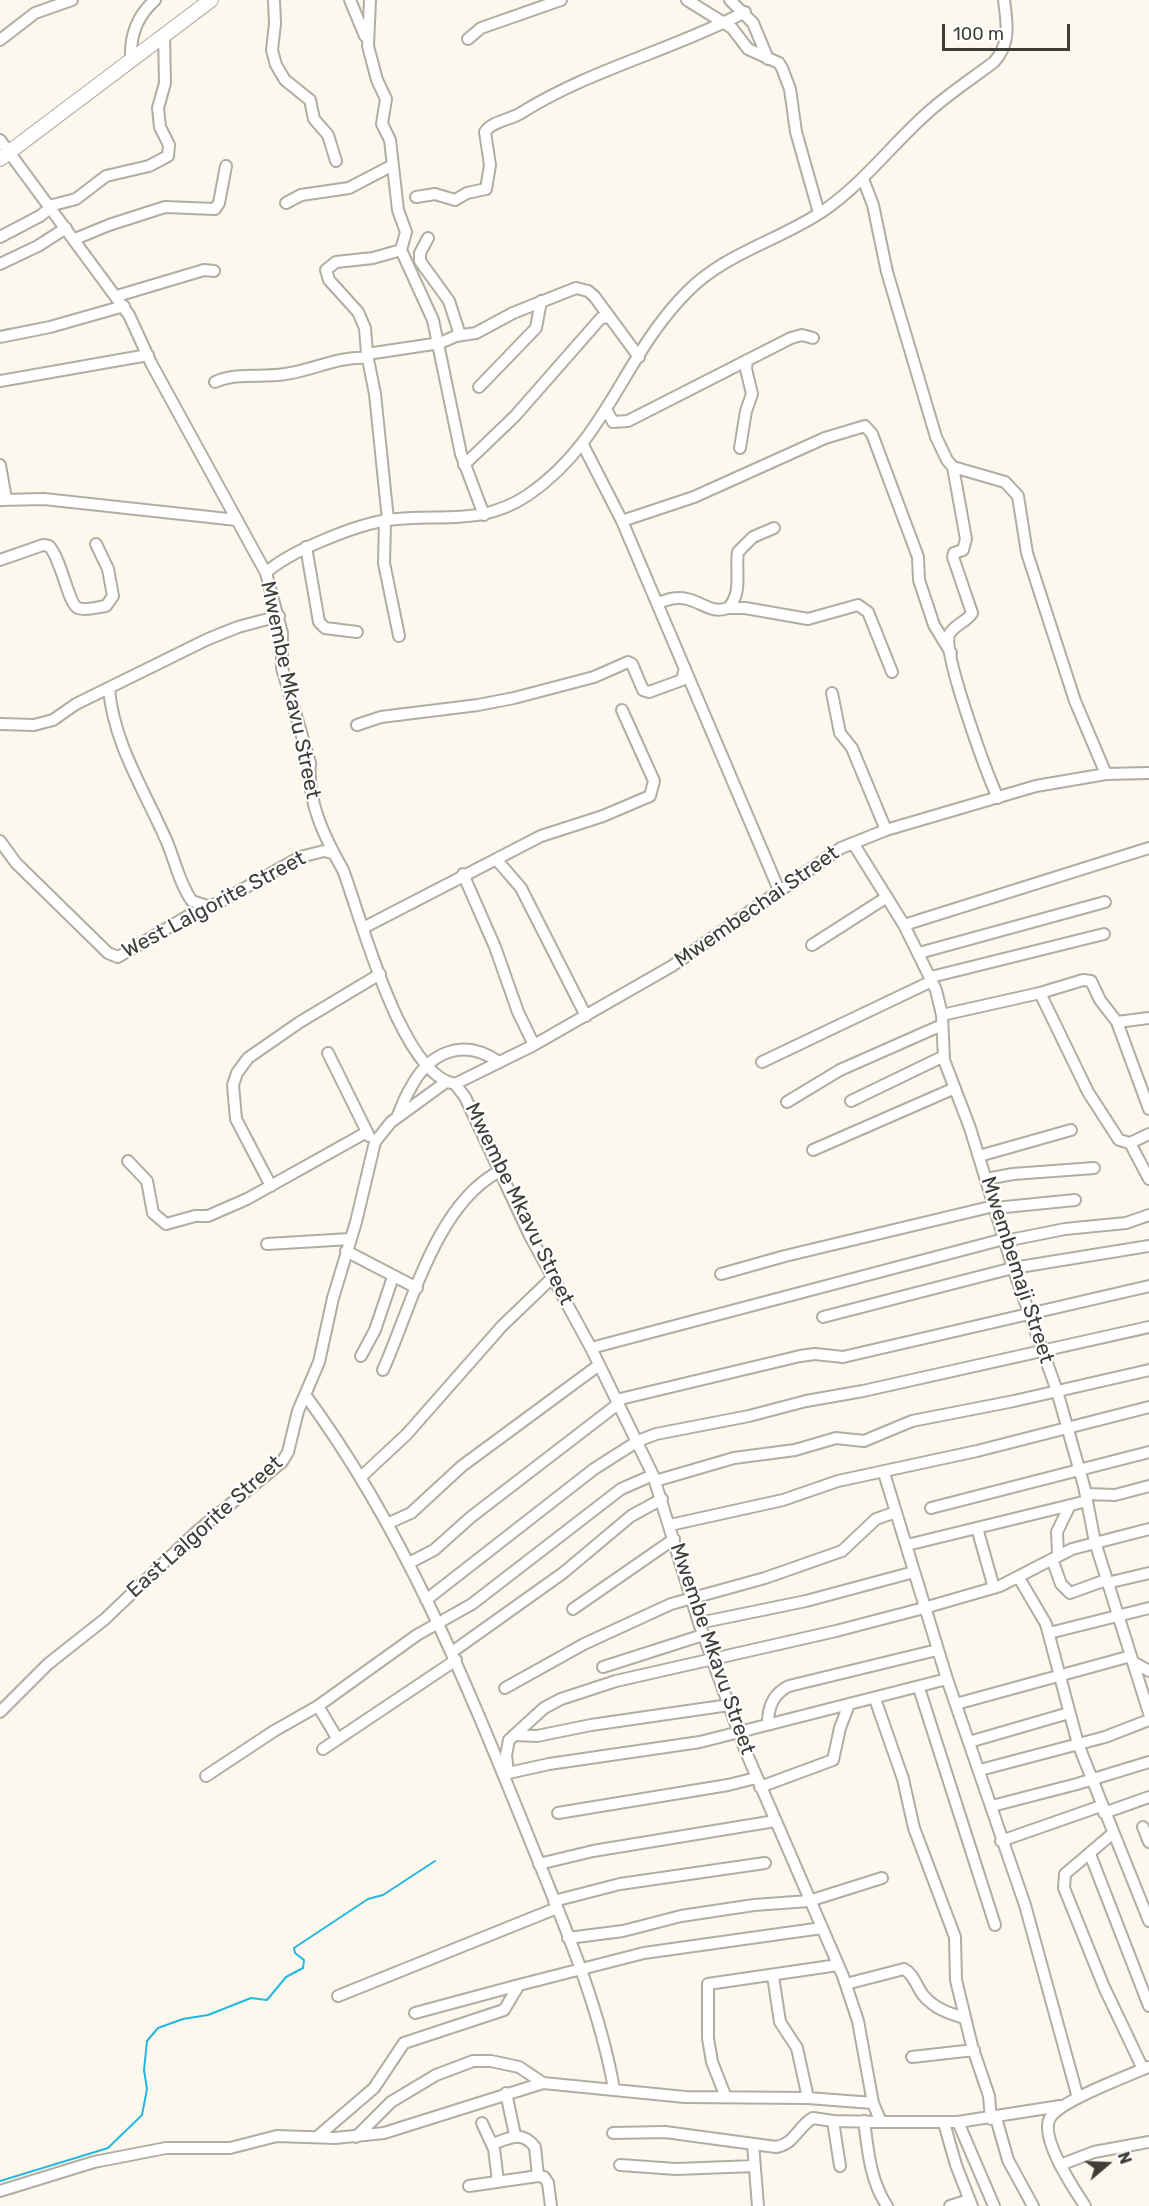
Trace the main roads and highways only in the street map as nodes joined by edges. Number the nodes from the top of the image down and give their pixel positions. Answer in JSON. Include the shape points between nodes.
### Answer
{"nodes":[{"id":1,"x":211,"y":0,"type":"edge"},
{"id":2,"x":4,"y":156,"type":"edge"}],
"edges":[{"from":1,"to":2,"type":"main road"}]}
